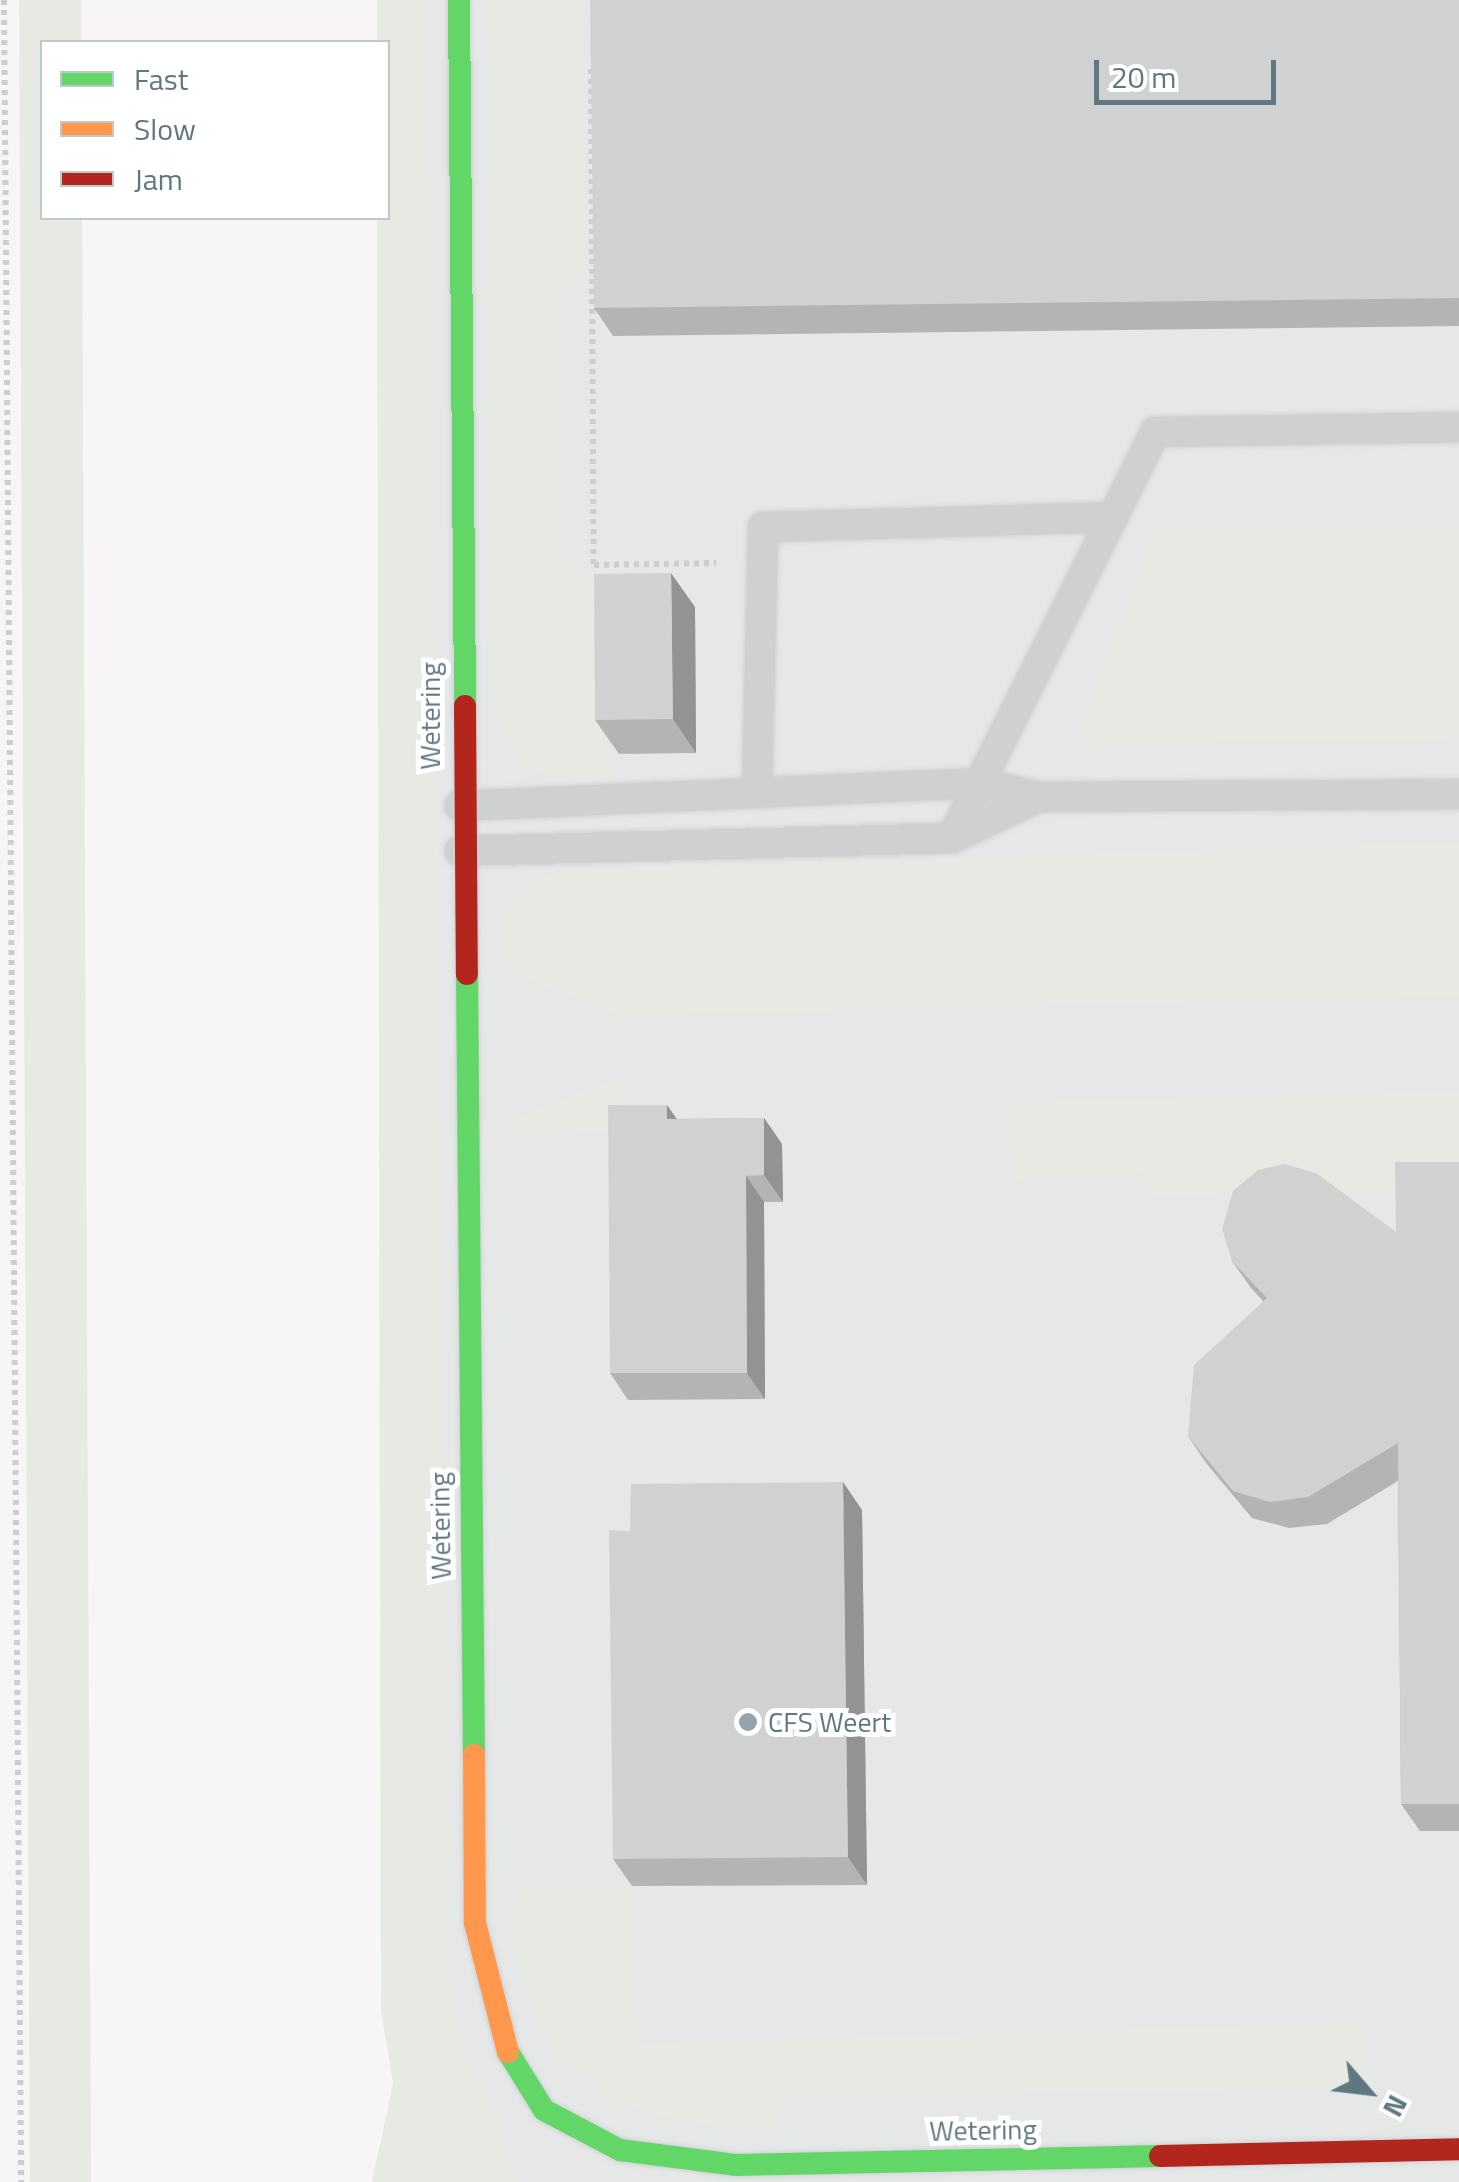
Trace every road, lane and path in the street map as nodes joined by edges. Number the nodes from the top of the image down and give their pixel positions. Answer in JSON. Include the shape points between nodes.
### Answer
{"nodes":[{"id":1,"x":4,"y":0,"type":"edge"},
{"id":2,"x":459,"y":0,"type":"edge"},
{"id":3,"x":591,"y":58,"type":"edge"},
{"id":4,"x":1459,"y":427,"type":"edge"},
{"id":5,"x":1114,"y":517,"type":"junction"},
{"id":6,"x":762,"y":563,"type":"junction"},
{"id":7,"x":982,"y":783,"type":"junction"},
{"id":8,"x":757,"y":793,"type":"junction"},
{"id":9,"x":1459,"y":794,"type":"edge"},
{"id":10,"x":1039,"y":798,"type":"junction"},
{"id":11,"x":460,"y":806,"type":"junction"},
{"id":12,"x":952,"y":838,"type":"junction"},
{"id":13,"x":460,"y":852,"type":"junction"},
{"id":14,"x":1459,"y":2149,"type":"edge"},
{"id":15,"x":21,"y":2182,"type":"edge"}],
"edges":[{"from":1,"to":15,"type":"path"},
{"from":2,"to":11,"type":"street","name":"Wetering"},
{"from":3,"to":6,"type":"path","via":[[594,565]]},
{"from":4,"to":5,"type":"lane","via":[[1155,432]]},
{"from":5,"to":6,"type":"lane","via":[[763,526]]},
{"from":5,"to":7,"type":"lane"},
{"from":6,"to":8,"type":"lane"},
{"from":7,"to":8,"type":"lane"},
{"from":7,"to":10,"type":"lane"},
{"from":7,"to":12,"type":"lane"},
{"from":8,"to":11,"type":"lane"},
{"from":9,"to":10,"type":"lane"},
{"from":10,"to":12,"type":"lane"},
{"from":11,"to":13,"type":"street","name":"Wetering"},
{"from":12,"to":13,"type":"lane"},
{"from":13,"to":14,"type":"street","name":"Wetering","via":[[475,1923],[499,2038],[544,2110],[620,2150],[735,2165]]}]}
